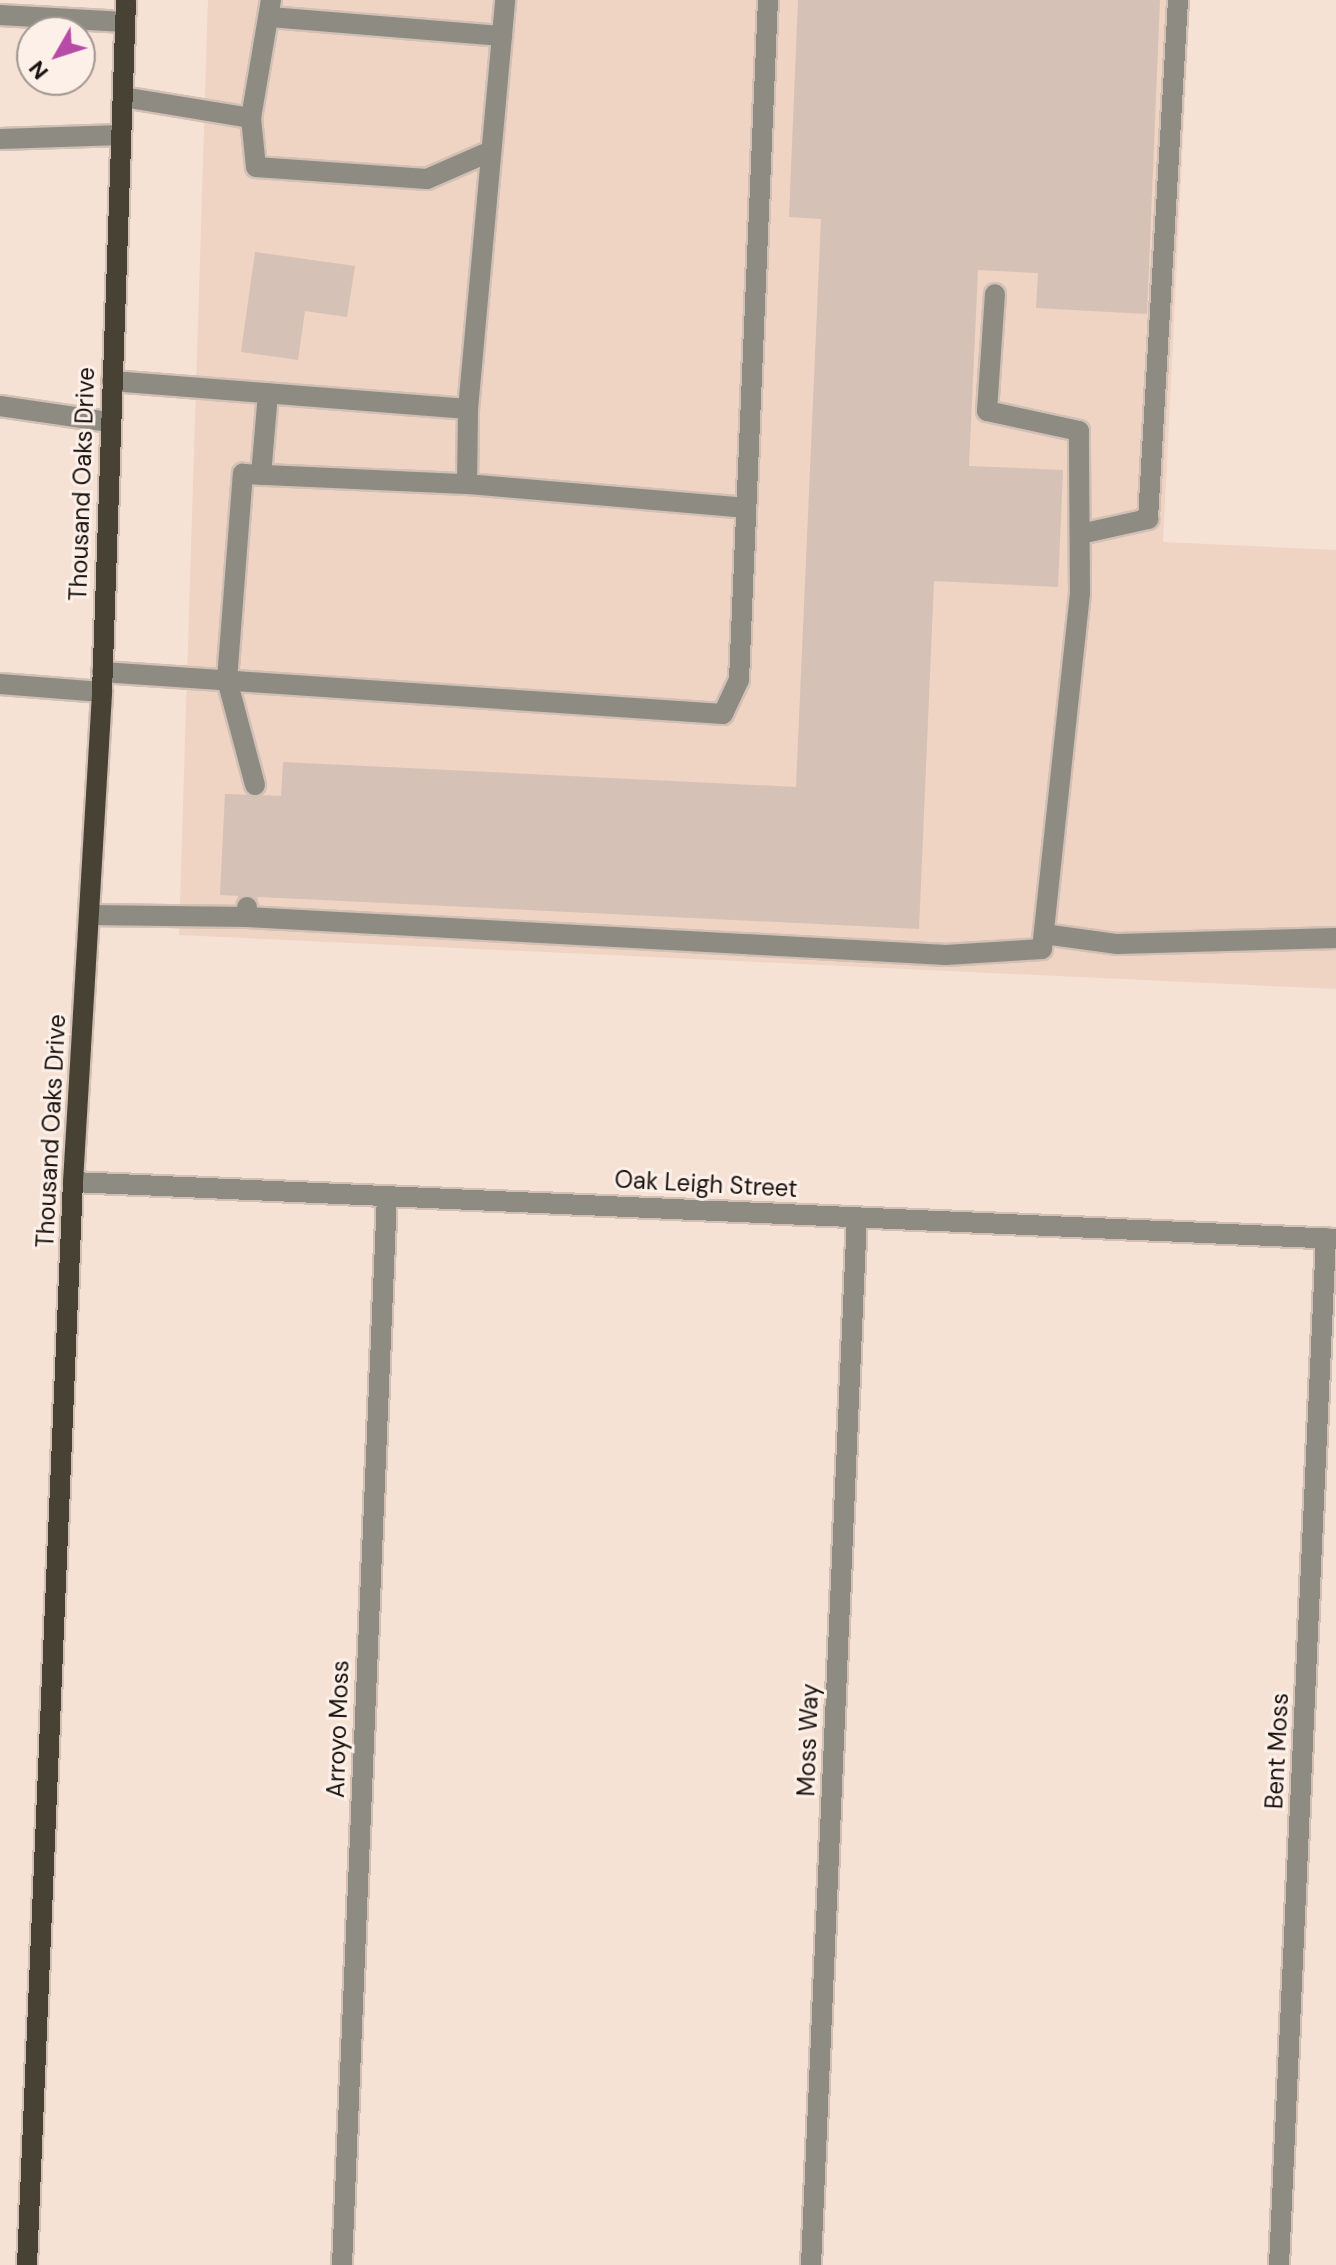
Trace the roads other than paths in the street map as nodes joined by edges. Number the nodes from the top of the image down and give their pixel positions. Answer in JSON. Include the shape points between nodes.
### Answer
{"nodes":[{"id":1,"x":126,"y":0,"type":"edge"},
{"id":2,"x":505,"y":0,"type":"edge"},
{"id":3,"x":768,"y":0,"type":"edge"},
{"id":4,"x":1178,"y":0,"type":"edge"},
{"id":5,"x":270,"y":9,"type":"edge"},
{"id":6,"x":0,"y":15,"type":"edge"},
{"id":7,"x":125,"y":22,"type":"junction"},
{"id":8,"x":502,"y":36,"type":"junction"},
{"id":9,"x":123,"y":97,"type":"junction"},
{"id":10,"x":251,"y":118,"type":"junction"},
{"id":11,"x":121,"y":135,"type":"junction"},
{"id":12,"x":0,"y":139,"type":"edge"},
{"id":13,"x":491,"y":151,"type":"junction"},
{"id":14,"x":995,"y":294,"type":"dead end"},
{"id":15,"x":112,"y":381,"type":"junction"},
{"id":16,"x":268,"y":393,"type":"junction"},
{"id":17,"x":0,"y":406,"type":"edge"},
{"id":18,"x":468,"y":409,"type":"junction"},
{"id":19,"x":110,"y":422,"type":"junction"},
{"id":20,"x":261,"y":475,"type":"junction"},
{"id":21,"x":467,"y":484,"type":"junction"},
{"id":22,"x":746,"y":508,"type":"junction"},
{"id":23,"x":1080,"y":534,"type":"junction"},
{"id":24,"x":227,"y":680,"type":"junction"},
{"id":25,"x":102,"y":682,"type":"junction"},
{"id":26,"x":0,"y":684,"type":"edge"},
{"id":27,"x":255,"y":785,"type":"tunnel mouth"},
{"id":28,"x":89,"y":915,"type":"junction"},
{"id":29,"x":1044,"y":934,"type":"junction"},
{"id":30,"x":1336,"y":938,"type":"edge"},
{"id":31,"x":73,"y":1182,"type":"junction"},
{"id":32,"x":387,"y":1196,"type":"junction"},
{"id":33,"x":857,"y":1217,"type":"junction"},
{"id":34,"x":1331,"y":1239,"type":"edge"},
{"id":35,"x":27,"y":2265,"type":"edge"},
{"id":36,"x":342,"y":2265,"type":"edge"},
{"id":37,"x":811,"y":2265,"type":"edge"},
{"id":38,"x":1279,"y":2265,"type":"edge"}],
"edges":[{"from":1,"to":7,"type":"main road","name":"Thousand Oaks Drive"},
{"from":2,"to":8,"type":"street"},
{"from":3,"to":22,"type":"street"},
{"from":4,"to":23,"type":"street","via":[[1148,519]]},
{"from":5,"to":8,"type":"street"},
{"from":5,"to":10,"type":"street"},
{"from":6,"to":7,"type":"street"},
{"from":7,"to":9,"type":"main road","name":"Thousand Oaks Drive"},
{"from":8,"to":13,"type":"street"},
{"from":9,"to":10,"type":"street"},
{"from":9,"to":11,"type":"main road","name":"Thousand Oaks Drive"},
{"from":10,"to":13,"type":"street","via":[[256,167],[427,179]]},
{"from":11,"to":12,"type":"street"},
{"from":11,"to":15,"type":"main road","name":"Thousand Oaks Drive"},
{"from":13,"to":18,"type":"street"},
{"from":14,"to":23,"type":"street","via":[[987,411],[1079,431]]},
{"from":15,"to":16,"type":"street"},
{"from":15,"to":19,"type":"main road","name":"Thousand Oaks Drive"},
{"from":16,"to":18,"type":"street"},
{"from":16,"to":20,"type":"street"},
{"from":17,"to":19,"type":"street"},
{"from":18,"to":21,"type":"street"},
{"from":19,"to":25,"type":"main road","name":"Thousand Oaks Drive"},
{"from":20,"to":21,"type":"street"},
{"from":20,"to":24,"type":"street","via":[[243,474]]},
{"from":21,"to":22,"type":"street"},
{"from":22,"to":24,"type":"street","via":[[739,680],[723,714]]},
{"from":23,"to":29,"type":"street","via":[[1080,593]]},
{"from":24,"to":25,"type":"street"},
{"from":24,"to":27,"type":"street"},
{"from":25,"to":26,"type":"street"},
{"from":25,"to":28,"type":"main road","name":"Thousand Oaks Drive"},
{"from":28,"to":29,"type":"street","via":[[247,912],[946,955],[1042,949]]},
{"from":28,"to":31,"type":"main road","name":"Thousand Oaks Drive"},
{"from":29,"to":30,"type":"street","via":[[1117,944]]},
{"from":31,"to":32,"type":"street","name":"Oak Leigh Street"},
{"from":31,"to":35,"type":"main road","name":"Thousand Oaks Drive"},
{"from":32,"to":33,"type":"street","name":"Oak Leigh Street"},
{"from":32,"to":36,"type":"street","name":"Arroyo Moss"},
{"from":33,"to":34,"type":"street","name":"Oak Leigh Street"},
{"from":33,"to":37,"type":"street","name":"Moss Way"},
{"from":34,"to":38,"type":"street","name":"Bent Moss"}]}
